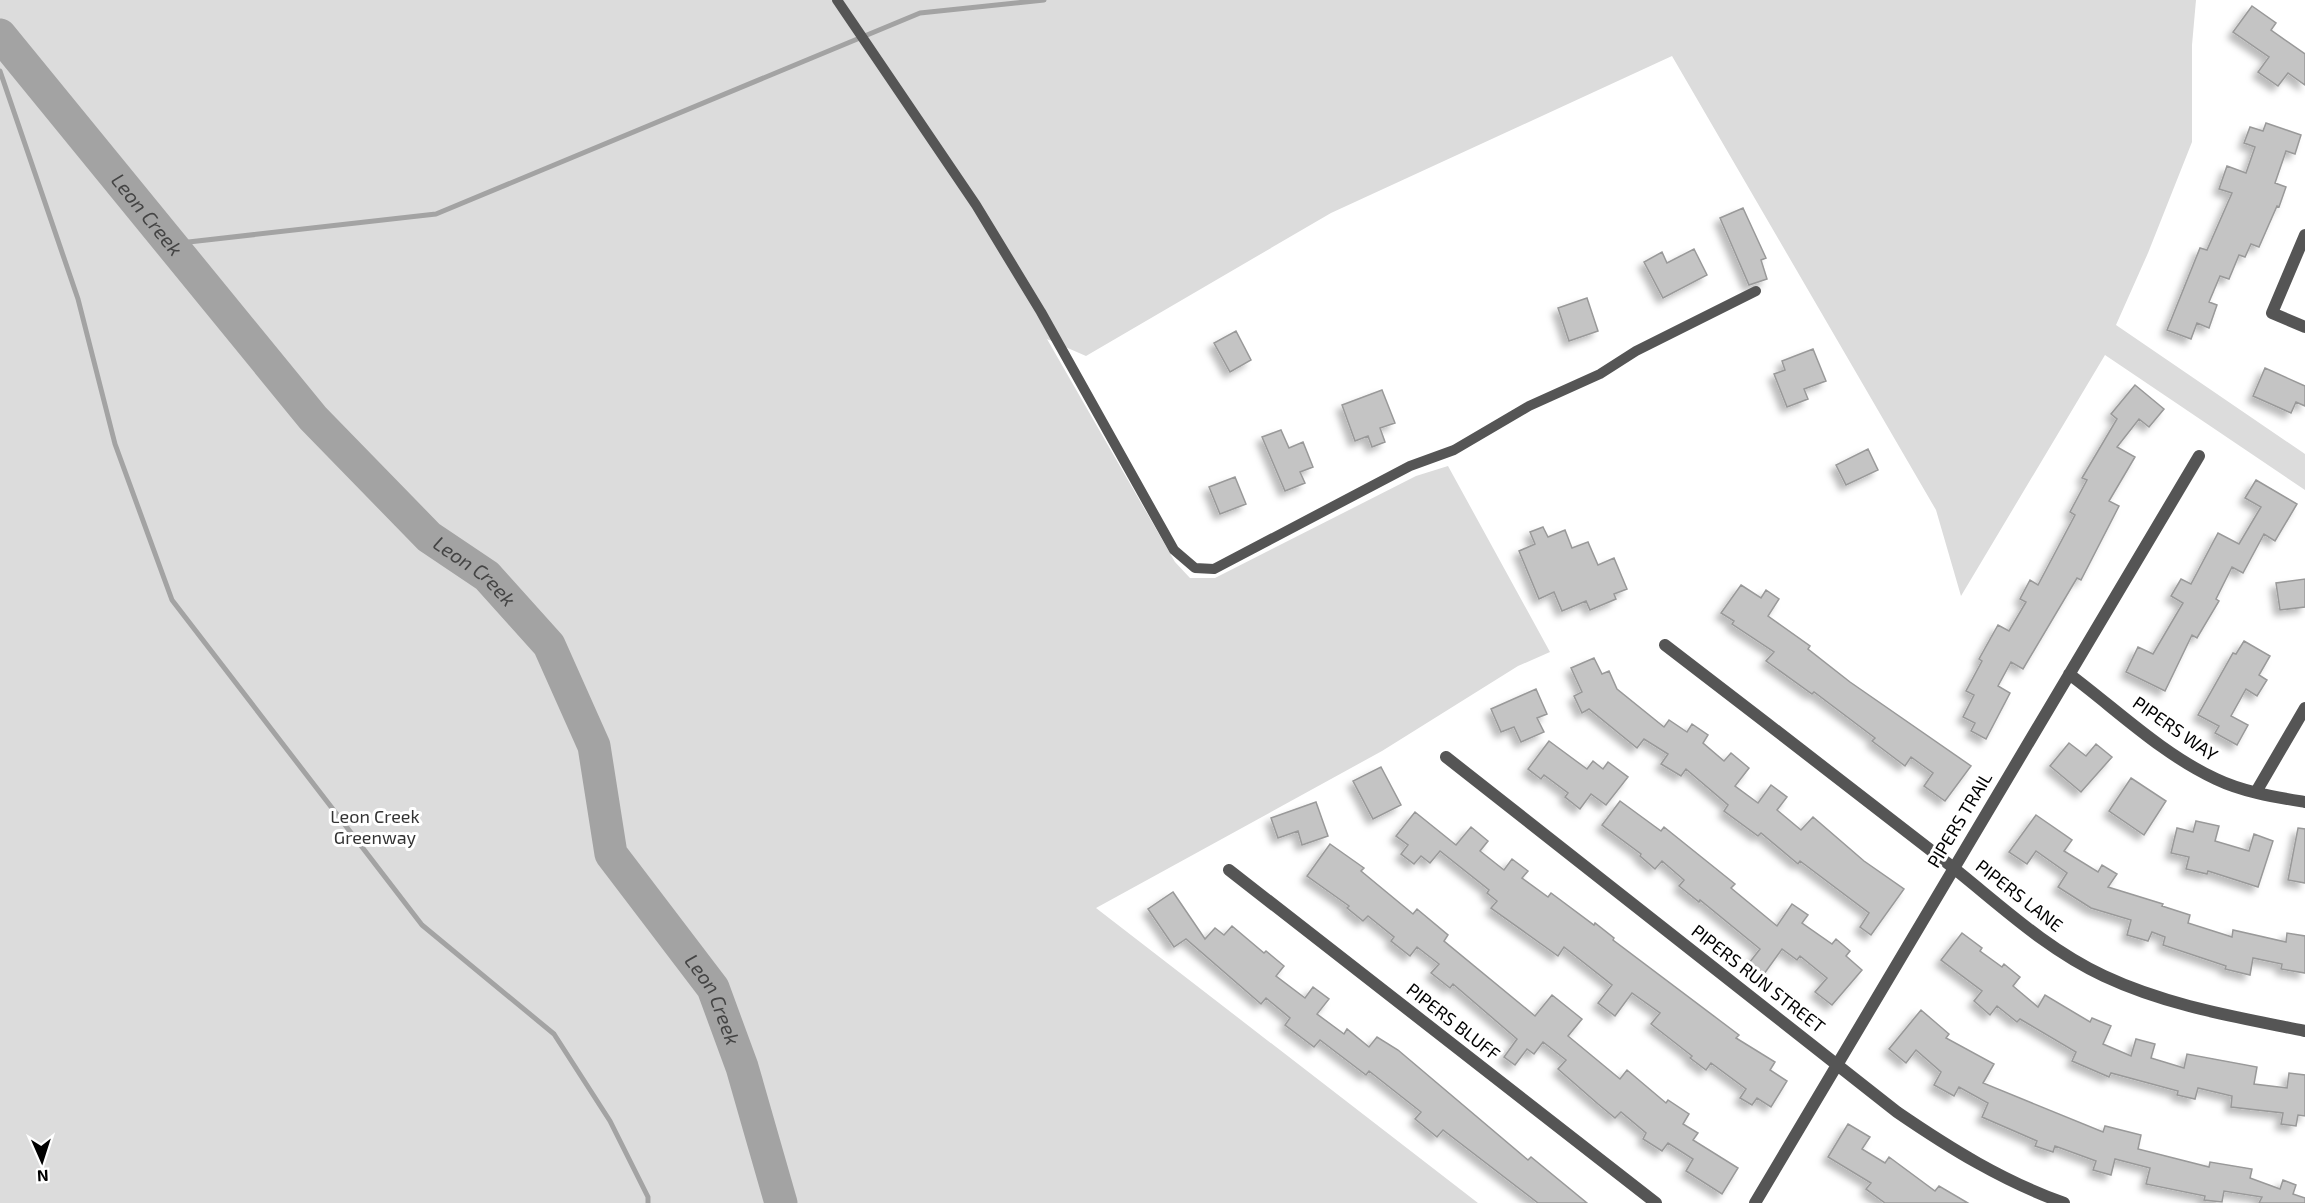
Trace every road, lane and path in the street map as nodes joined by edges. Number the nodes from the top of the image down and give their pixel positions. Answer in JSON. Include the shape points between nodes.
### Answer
{"nodes":[{"id":1,"x":837,"y":0,"type":"edge"},
{"id":2,"x":2305,"y":235,"type":"edge"},
{"id":3,"x":1756,"y":291,"type":"dead end"},
{"id":4,"x":2305,"y":327,"type":"edge"},
{"id":5,"x":2199,"y":456,"type":"dead end"},
{"id":6,"x":1665,"y":645,"type":"dead end"},
{"id":7,"x":2069,"y":674,"type":"junction"},
{"id":8,"x":2305,"y":708,"type":"edge"},
{"id":9,"x":1446,"y":757,"type":"dead end"},
{"id":10,"x":2256,"y":792,"type":"junction"},
{"id":11,"x":2305,"y":802,"type":"edge"},
{"id":12,"x":1953,"y":867,"type":"junction"},
{"id":13,"x":1228,"y":870,"type":"dead end"},
{"id":14,"x":2305,"y":1031,"type":"edge"},
{"id":15,"x":1837,"y":1064,"type":"junction"},
{"id":16,"x":1656,"y":1203,"type":"edge"},
{"id":17,"x":1755,"y":1203,"type":"edge"},
{"id":18,"x":2064,"y":1203,"type":"edge"}],
"edges":[{"from":1,"to":3,"type":"lane","via":[[976,205],[1058,341],[1174,550],[1195,568],[1214,569],[1410,466],[1454,450],[1529,406],[1600,374],[1636,351]]},
{"from":2,"to":4,"type":"street","via":[[2272,313]]},
{"from":5,"to":7,"type":"street","name":"PIPERS TRAIL"},
{"from":6,"to":12,"type":"street","name":"PIPERS LANE"},
{"from":7,"to":10,"type":"street","name":"PIPERS WAY","via":[[2172,753],[2215,779]]},
{"from":7,"to":12,"type":"street","name":"PIPERS TRAIL"},
{"from":8,"to":10,"type":"street"},
{"from":9,"to":15,"type":"street","name":"PIPERS RUN STREET"},
{"from":10,"to":11,"type":"street","name":"PIPERS WAY"},
{"from":12,"to":14,"type":"street","name":"PIPERS LANE","via":[[2028,930],[2102,975],[2186,1006]]},
{"from":12,"to":15,"type":"street","name":"PIPERS TRAIL"},
{"from":13,"to":16,"type":"street","name":"PIPERS BLUFF"},
{"from":15,"to":17,"type":"street","name":"PIPERS TRAIL"},
{"from":15,"to":18,"type":"street","name":"PIPERS RUN STREET","via":[[1958,1154],[2021,1187]]}]}
